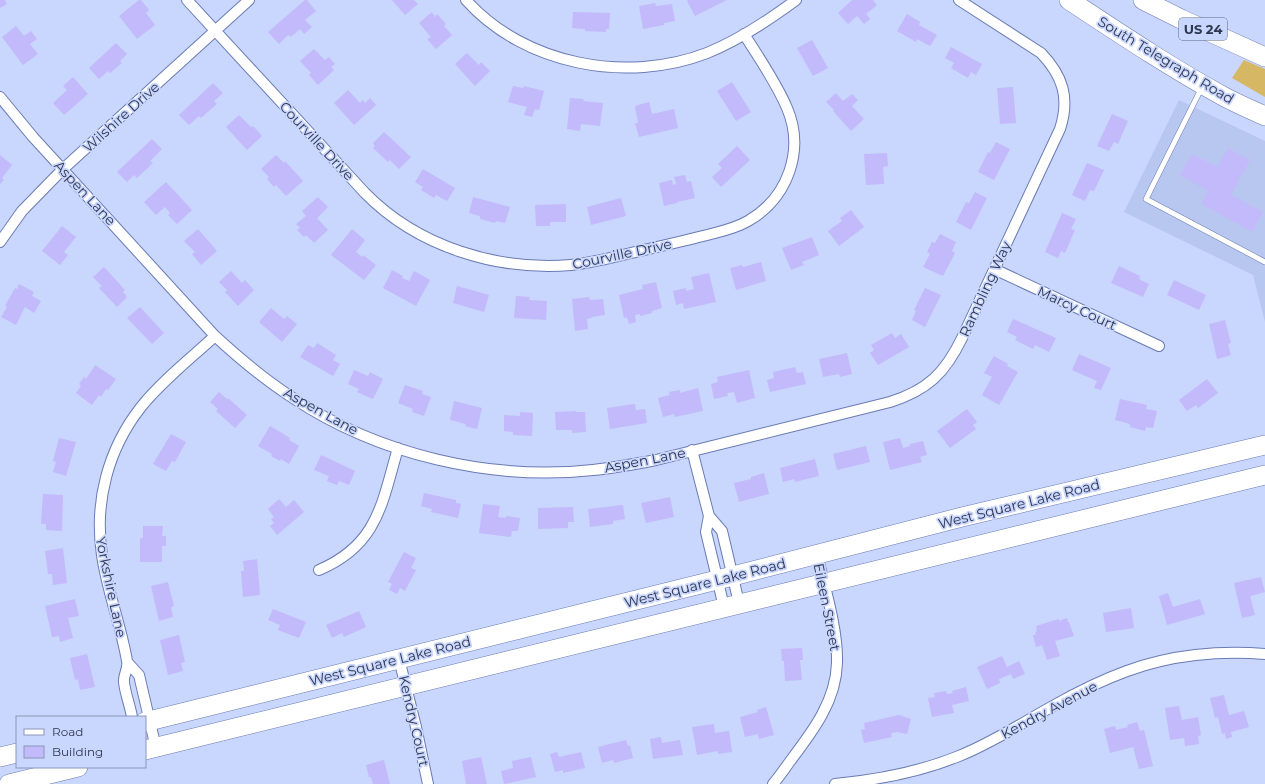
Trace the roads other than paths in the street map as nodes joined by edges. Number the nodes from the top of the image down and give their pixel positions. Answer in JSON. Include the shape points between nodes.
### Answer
{"nodes":[{"id":1,"x":187,"y":0,"type":"edge"},
{"id":2,"x":249,"y":0,"type":"edge"},
{"id":3,"x":466,"y":0,"type":"edge"},
{"id":4,"x":796,"y":0,"type":"edge"},
{"id":5,"x":959,"y":0,"type":"edge"},
{"id":6,"x":1069,"y":0,"type":"edge"},
{"id":7,"x":1143,"y":0,"type":"edge"},
{"id":8,"x":216,"y":31,"type":"junction"},
{"id":9,"x":744,"y":34,"type":"junction"},
{"id":10,"x":1265,"y":56,"type":"edge"},
{"id":11,"x":1203,"y":85,"type":"junction"},
{"id":12,"x":0,"y":97,"type":"edge"},
{"id":13,"x":1265,"y":116,"type":"edge"},
{"id":14,"x":63,"y":170,"type":"junction"},
{"id":15,"x":0,"y":242,"type":"edge"},
{"id":16,"x":1265,"y":262,"type":"edge"},
{"id":17,"x":994,"y":269,"type":"junction"},
{"id":18,"x":216,"y":336,"type":"junction"},
{"id":19,"x":1159,"y":346,"type":"dead end"},
{"id":20,"x":1265,"y":445,"type":"edge"},
{"id":21,"x":398,"y":448,"type":"junction"},
{"id":22,"x":692,"y":450,"type":"junction"},
{"id":23,"x":1265,"y":475,"type":"edge"},
{"id":24,"x":709,"y":516,"type":"junction"},
{"id":25,"x":817,"y":555,"type":"junction"},
{"id":26,"x":319,"y":570,"type":"dead end"},
{"id":27,"x":725,"y":578,"type":"junction"},
{"id":28,"x":824,"y":582,"type":"junction"},
{"id":29,"x":732,"y":605,"type":"junction"},
{"id":30,"x":1265,"y":654,"type":"edge"},
{"id":31,"x":399,"y":659,"type":"junction"},
{"id":32,"x":128,"y":663,"type":"junction"},
{"id":33,"x":406,"y":686,"type":"junction"},
{"id":34,"x":140,"y":716,"type":"edge"},
{"id":35,"x":142,"y":716,"type":"edge"},
{"id":36,"x":146,"y":719,"type":"edge"},
{"id":37,"x":146,"y":733,"type":"edge"},
{"id":38,"x":151,"y":749,"type":"edge"},
{"id":39,"x":16,"y":753,"type":"edge"},
{"id":40,"x":0,"y":757,"type":"edge"},
{"id":41,"x":74,"y":768,"type":"edge"},
{"id":42,"x":9,"y":784,"type":"edge"},
{"id":43,"x":428,"y":784,"type":"edge"},
{"id":44,"x":773,"y":784,"type":"edge"},
{"id":45,"x":835,"y":784,"type":"edge"}],
"edges":[{"from":1,"to":8,"type":"street","name":"Courville Drive"},
{"from":2,"to":8,"type":"street","name":"Wilshire Drive"},
{"from":3,"to":9,"type":"street","via":[[498,28],[534,48],[561,58],[598,66],[639,68],[668,64],[708,53]]},
{"from":4,"to":9,"type":"street"},
{"from":5,"to":17,"type":"street","name":"Rambling Way","via":[[1041,53],[1056,71],[1065,100],[1064,118],[1060,129]]},
{"from":6,"to":11,"type":"highway","name":"South Telegraph Road"},
{"from":7,"to":10,"type":"highway","number":"US 24"},
{"from":8,"to":9,"type":"street","name":"Courville Drive","via":[[373,202],[393,217],[436,242],[470,255],[512,264],[554,266],[597,261],[728,230],[759,214],[776,197],[792,164],[792,123],[783,98]]},
{"from":8,"to":14,"type":"street","name":"Wilshire Drive"},
{"from":11,"to":13,"type":"highway","name":"South Telegraph Road"},
{"from":11,"to":16,"type":"lane","via":[[1146,199]]},
{"from":12,"to":14,"type":"street","name":"Aspen Lane"},
{"from":14,"to":15,"type":"street","name":"Wilshire Drive","via":[[22,211]]},
{"from":14,"to":18,"type":"street","name":"Aspen Lane"},
{"from":17,"to":19,"type":"street","name":"Marcy Court"},
{"from":17,"to":22,"type":"street","name":"Rambling Way","via":[[950,361],[935,378],[920,389],[890,402]]},
{"from":18,"to":21,"type":"street","name":"Aspen Lane","via":[[249,366],[308,407],[340,424]]},
{"from":18,"to":32,"type":"street","name":"Yorkshire Lane","via":[[154,392],[142,407],[120,439],[104,481],[100,520],[102,556]]},
{"from":20,"to":25,"type":"highway","name":"West Square Lake Road","via":[[962,517]]},
{"from":21,"to":22,"type":"street","name":"Aspen Lane","via":[[450,462],[523,472],[592,470],[624,466]]},
{"from":21,"to":26,"type":"street","via":[[380,510],[370,530],[361,543],[344,557]]},
{"from":22,"to":24,"type":"street","name":"Aspen Lane"},
{"from":23,"to":28,"type":"highway","name":"West Square Lake Road"},
{"from":24,"to":27,"type":"street","name":"Aspen Lane","via":[[706,532]]},
{"from":24,"to":27,"type":"street","name":"Aspen Lane","via":[[722,531]]},
{"from":25,"to":27,"type":"highway","name":"West Square Lake Road"},
{"from":25,"to":28,"type":"street","name":"Eileen Street"},
{"from":27,"to":29,"type":"street","name":"Aspen Lane"},
{"from":27,"to":29,"type":"street","name":"Aspen Lane"},
{"from":27,"to":31,"type":"highway","name":"West Square Lake Road"},
{"from":28,"to":29,"type":"highway","name":"West Square Lake Road"},
{"from":28,"to":44,"type":"street","name":"Eileen Street","via":[[836,640],[834,685],[814,729]]},
{"from":29,"to":33,"type":"highway","name":"West Square Lake Road"},
{"from":30,"to":45,"type":"street","name":"Kendry Avenue","via":[[1210,653],[1144,665],[1115,675],[1076,694],[960,756],[898,774]]},
{"from":31,"to":33,"type":"street","name":"Kendry Court"},
{"from":31,"to":36,"type":"highway","name":"West Square Lake Road"},
{"from":32,"to":34,"type":"street","name":"Yorkshire Lane","via":[[124,680]]},
{"from":32,"to":35,"type":"street","name":"Yorkshire Lane","via":[[139,675]]},
{"from":33,"to":38,"type":"highway","name":"West Square Lake Road"},
{"from":33,"to":43,"type":"street","name":"Kendry Court"},
{"from":37,"to":38,"type":"street","name":"Yorkshire Lane"},
{"from":39,"to":40,"type":"highway"},
{"from":41,"to":42,"type":"highway"}]}
